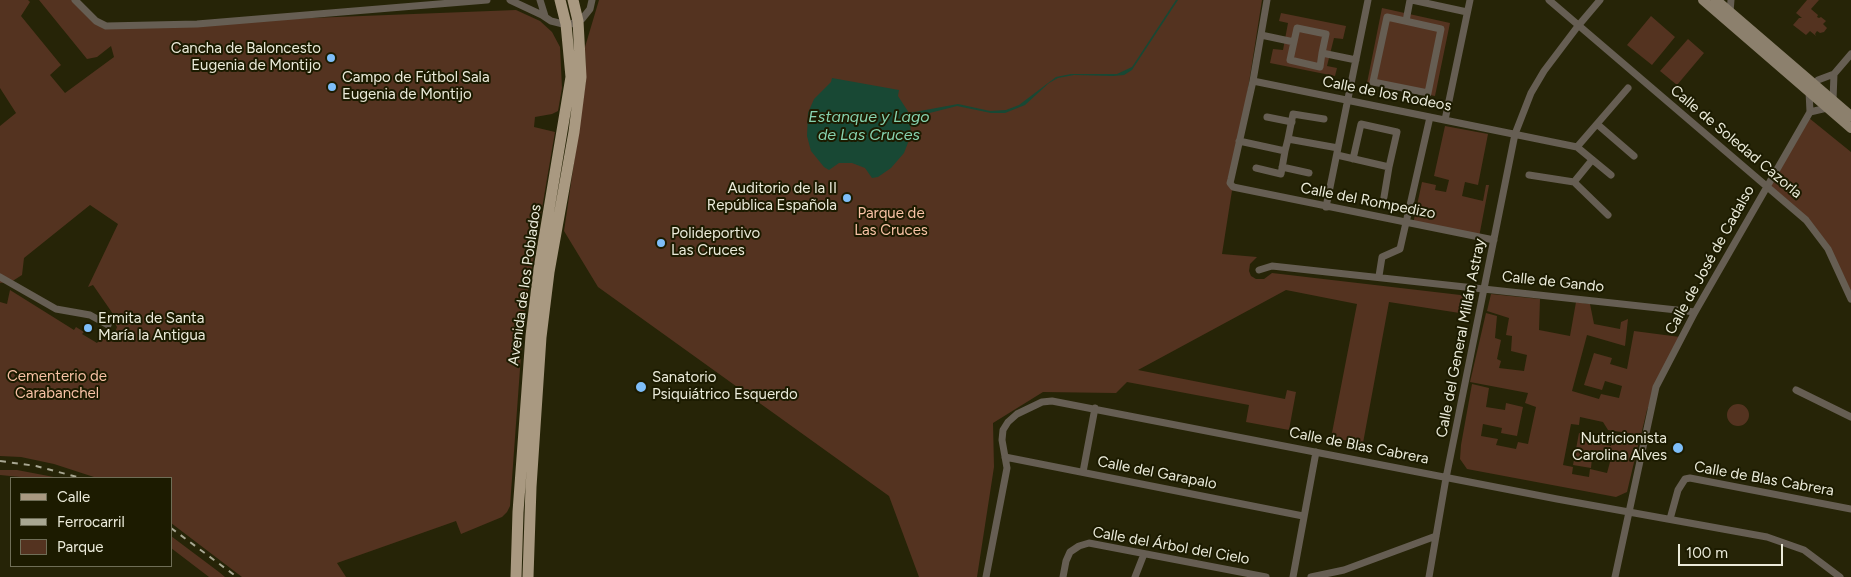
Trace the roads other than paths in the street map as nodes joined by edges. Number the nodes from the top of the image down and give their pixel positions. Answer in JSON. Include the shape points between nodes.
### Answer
{"nodes":[{"id":1,"x":75,"y":0,"type":"edge"},
{"id":2,"x":487,"y":0,"type":"edge"},
{"id":3,"x":510,"y":0,"type":"edge"},
{"id":4,"x":540,"y":0,"type":"edge"},
{"id":5,"x":560,"y":0,"type":"edge"},
{"id":6,"x":573,"y":0,"type":"edge"},
{"id":7,"x":592,"y":0,"type":"edge"},
{"id":8,"x":1267,"y":0,"type":"edge"},
{"id":9,"x":1368,"y":0,"type":"edge"},
{"id":10,"x":1411,"y":0,"type":"edge"},
{"id":11,"x":1470,"y":0,"type":"edge"},
{"id":12,"x":1549,"y":0,"type":"edge"},
{"id":13,"x":1600,"y":0,"type":"edge"},
{"id":14,"x":1703,"y":0,"type":"edge"},
{"id":15,"x":1716,"y":0,"type":"edge"},
{"id":16,"x":1731,"y":0,"type":"edge"},
{"id":17,"x":1467,"y":12,"type":"junction"},
{"id":18,"x":1730,"y":12,"type":"junction"},
{"id":19,"x":545,"y":17,"type":"junction"},
{"id":20,"x":578,"y":21,"type":"junction"},
{"id":21,"x":1406,"y":21,"type":"junction"},
{"id":22,"x":566,"y":24,"type":"junction"},
{"id":23,"x":1578,"y":26,"type":"junction"},
{"id":24,"x":1261,"y":35,"type":"junction"},
{"id":25,"x":1294,"y":42,"type":"junction"},
{"id":26,"x":1322,"y":53,"type":"junction"},
{"id":27,"x":1851,"y":54,"type":"edge"},
{"id":28,"x":1356,"y":60,"type":"junction"},
{"id":29,"x":1834,"y":74,"type":"junction"},
{"id":30,"x":1253,"y":81,"type":"junction"},
{"id":31,"x":1814,"y":85,"type":"junction"},
{"id":32,"x":1628,"y":88,"type":"dead end"},
{"id":33,"x":1348,"y":100,"type":"junction"},
{"id":34,"x":1831,"y":100,"type":"junction"},
{"id":35,"x":1810,"y":112,"type":"junction"},
{"id":36,"x":1851,"y":116,"type":"edge"},
{"id":37,"x":1267,"y":117,"type":"dead end"},
{"id":38,"x":1430,"y":117,"type":"junction"},
{"id":39,"x":1324,"y":120,"type":"dead end"},
{"id":40,"x":1445,"y":120,"type":"junction"},
{"id":41,"x":1292,"y":122,"type":"junction"},
{"id":42,"x":1596,"y":124,"type":"junction"},
{"id":43,"x":1851,"y":128,"type":"edge"},
{"id":44,"x":1515,"y":134,"type":"junction"},
{"id":45,"x":1288,"y":139,"type":"junction"},
{"id":46,"x":1240,"y":141,"type":"junction"},
{"id":47,"x":1577,"y":147,"type":"junction"},
{"id":48,"x":1285,"y":151,"type":"junction"},
{"id":49,"x":1337,"y":152,"type":"junction"},
{"id":50,"x":1634,"y":156,"type":"dead end"},
{"id":51,"x":1354,"y":159,"type":"junction"},
{"id":52,"x":1592,"y":160,"type":"junction"},
{"id":53,"x":1282,"y":167,"type":"junction"},
{"id":54,"x":1389,"y":167,"type":"junction"},
{"id":55,"x":1256,"y":168,"type":"dead end"},
{"id":56,"x":1309,"y":173,"type":"dead end"},
{"id":57,"x":1530,"y":175,"type":"dead end"},
{"id":58,"x":1611,"y":175,"type":"dead end"},
{"id":59,"x":1574,"y":182,"type":"junction"},
{"id":60,"x":1768,"y":186,"type":"junction"},
{"id":61,"x":1384,"y":197,"type":"dead end"},
{"id":62,"x":1326,"y":207,"type":"junction"},
{"id":63,"x":1608,"y":215,"type":"dead end"},
{"id":64,"x":1406,"y":222,"type":"junction"},
{"id":65,"x":1494,"y":240,"type":"junction"},
{"id":66,"x":1259,"y":270,"type":"dead end"},
{"id":67,"x":0,"y":276,"type":"edge"},
{"id":68,"x":1379,"y":276,"type":"junction"},
{"id":69,"x":1484,"y":288,"type":"junction"},
{"id":70,"x":1851,"y":299,"type":"edge"},
{"id":71,"x":1695,"y":312,"type":"junction"},
{"id":72,"x":108,"y":325,"type":"dead end"},
{"id":73,"x":1796,"y":390,"type":"dead end"},
{"id":74,"x":1095,"y":408,"type":"junction"},
{"id":75,"x":1851,"y":417,"type":"edge"},
{"id":76,"x":1316,"y":452,"type":"junction"},
{"id":77,"x":1005,"y":457,"type":"junction"},
{"id":78,"x":1083,"y":472,"type":"junction"},
{"id":79,"x":1446,"y":478,"type":"junction"},
{"id":80,"x":1851,"y":508,"type":"edge"},
{"id":81,"x":1628,"y":512,"type":"junction"},
{"id":82,"x":1303,"y":516,"type":"junction"},
{"id":83,"x":1670,"y":519,"type":"junction"},
{"id":84,"x":1436,"y":536,"type":"junction"},
{"id":85,"x":1144,"y":554,"type":"junction"},
{"id":86,"x":1245,"y":575,"type":"edge"},
{"id":87,"x":516,"y":577,"type":"edge"},
{"id":88,"x":528,"y":577,"type":"edge"},
{"id":89,"x":986,"y":577,"type":"edge"},
{"id":90,"x":1063,"y":577,"type":"edge"},
{"id":91,"x":1135,"y":577,"type":"edge"},
{"id":92,"x":1266,"y":577,"type":"edge"},
{"id":93,"x":1293,"y":577,"type":"edge"},
{"id":94,"x":1311,"y":577,"type":"edge"},
{"id":95,"x":1429,"y":577,"type":"edge"},
{"id":96,"x":1615,"y":577,"type":"edge"},
{"id":97,"x":1840,"y":577,"type":"edge"}],
"edges":[{"from":1,"to":2,"type":"street","via":[[96,21],[106,26],[197,24]]},
{"from":3,"to":19,"type":"street"},
{"from":4,"to":19,"type":"street"},
{"from":5,"to":22,"type":"main road","name":"Avenida de los Poblados"},
{"from":6,"to":20,"type":"main road","name":"Avenida de los Poblados"},
{"from":7,"to":20,"type":"street","via":[[588,13]]},
{"from":8,"to":24,"type":"street"},
{"from":9,"to":28,"type":"street"},
{"from":10,"to":17,"type":"street"},
{"from":10,"to":21,"type":"street"},
{"from":11,"to":17,"type":"street"},
{"from":12,"to":23,"type":"street","name":"Calle de Soledad Cazorla"},
{"from":13,"to":23,"type":"street","name":"Calle del General Millán Astray"},
{"from":14,"to":31,"type":"main road"},
{"from":15,"to":18,"type":"main road"},
{"from":16,"to":18,"type":"street"},
{"from":17,"to":40,"type":"street"},
{"from":18,"to":31,"type":"main road"},
{"from":19,"to":22,"type":"street","via":[[555,23]]},
{"from":20,"to":22,"type":"street"},
{"from":20,"to":88,"type":"main road","name":"Avenida de los Poblados","via":[[579,98],[541,337]]},
{"from":21,"to":21,"type":"street","via":[[1387,17],[1373,82],[1428,94],[1442,29]]},
{"from":22,"to":87,"type":"main road","name":"Avenida de los Poblados","via":[[571,77],[531,336]]},
{"from":23,"to":44,"type":"street","name":"Calle del General Millán Astray","via":[[1544,71]]},
{"from":23,"to":60,"type":"street","name":"Calle de Soledad Cazorla"},
{"from":24,"to":25,"type":"street"},
{"from":24,"to":30,"type":"street"},
{"from":25,"to":26,"type":"street","via":[[1297,28],[1326,34]]},
{"from":25,"to":26,"type":"street","via":[[1290,60],[1320,67]]},
{"from":26,"to":28,"type":"street"},
{"from":27,"to":29,"type":"street"},
{"from":28,"to":33,"type":"street"},
{"from":29,"to":31,"type":"street"},
{"from":29,"to":34,"type":"street"},
{"from":30,"to":33,"type":"street","name":"Calle de los Rodeos"},
{"from":30,"to":46,"type":"street"},
{"from":31,"to":34,"type":"main road"},
{"from":31,"to":35,"type":"street"},
{"from":32,"to":42,"type":"street"},
{"from":33,"to":38,"type":"street","name":"Calle de los Rodeos"},
{"from":33,"to":49,"type":"street"},
{"from":34,"to":35,"type":"street"},
{"from":34,"to":36,"type":"main road"},
{"from":34,"to":43,"type":"main road"},
{"from":35,"to":60,"type":"street","name":"Calle de José de Cadalso"},
{"from":37,"to":41,"type":"street"},
{"from":38,"to":40,"type":"street","name":"Calle de los Rodeos"},
{"from":38,"to":64,"type":"street"},
{"from":39,"to":41,"type":"street","via":[[1293,114]]},
{"from":40,"to":44,"type":"street","name":"Calle de los Rodeos"},
{"from":41,"to":45,"type":"street"},
{"from":42,"to":47,"type":"street"},
{"from":42,"to":50,"type":"street"},
{"from":44,"to":47,"type":"street"},
{"from":44,"to":65,"type":"street","name":"Calle del General Millán Astray"},
{"from":45,"to":48,"type":"street"},
{"from":45,"to":49,"type":"street"},
{"from":46,"to":48,"type":"street"},
{"from":46,"to":62,"type":"street","name":"Calle del Rompedizo","via":[[1230,183],[1236,189]]},
{"from":47,"to":52,"type":"street"},
{"from":48,"to":53,"type":"street"},
{"from":49,"to":51,"type":"street"},
{"from":49,"to":62,"type":"street"},
{"from":51,"to":54,"type":"street"},
{"from":51,"to":54,"type":"street","via":[[1361,124],[1370,126],[1396,132]]},
{"from":52,"to":58,"type":"street"},
{"from":52,"to":59,"type":"street"},
{"from":53,"to":55,"type":"street","via":[[1281,174]]},
{"from":53,"to":56,"type":"street"},
{"from":54,"to":61,"type":"street"},
{"from":57,"to":59,"type":"street"},
{"from":59,"to":63,"type":"street"},
{"from":60,"to":70,"type":"street","name":"Calle de Soledad Cazorla","via":[[1817,234],[1828,249]]},
{"from":60,"to":71,"type":"street","name":"Calle de José de Cadalso"},
{"from":62,"to":64,"type":"street","name":"Calle del Rompedizo"},
{"from":64,"to":65,"type":"street","name":"Calle del Rompedizo"},
{"from":64,"to":68,"type":"street","via":[[1400,250],[1382,257]]},
{"from":65,"to":69,"type":"street","name":"Calle del General Millán Astray"},
{"from":66,"to":68,"type":"street","name":"Calle de Gando","via":[[1272,266]]},
{"from":67,"to":72,"type":"street","via":[[56,309],[90,315]]},
{"from":68,"to":69,"type":"street","name":"Calle de Gando"},
{"from":69,"to":71,"type":"street","name":"Calle de Gando"},
{"from":69,"to":79,"type":"street","name":"Calle del General Millán Astray"},
{"from":71,"to":81,"type":"street","name":"Calle de José de Cadalso","via":[[1656,387],[1650,428]]},
{"from":73,"to":75,"type":"street"},
{"from":74,"to":76,"type":"street","name":"Calle de Blas Cabrera"},
{"from":74,"to":77,"type":"street","name":"Calle de Blas Cabrera","via":[[1042,402],[1018,414],[1006,426],[1002,440]]},
{"from":74,"to":78,"type":"street"},
{"from":76,"to":79,"type":"street","name":"Calle de Blas Cabrera"},
{"from":76,"to":82,"type":"street"},
{"from":77,"to":78,"type":"street","name":"Calle del Garapalo"},
{"from":77,"to":89,"type":"street","via":[[1007,468]]},
{"from":78,"to":82,"type":"street","name":"Calle del Garapalo"},
{"from":79,"to":81,"type":"street","name":"Calle de Blas Cabrera"},
{"from":79,"to":84,"type":"street","name":"Calle del General Millán Astray"},
{"from":80,"to":83,"type":"street","name":"Calle de Blas Cabrera","via":[[1690,478],[1685,479],[1678,490]]},
{"from":81,"to":83,"type":"street","name":"Calle de Blas Cabrera"},
{"from":81,"to":96,"type":"street","name":"Calle de José de Cadalso"},
{"from":82,"to":93,"type":"street"},
{"from":83,"to":97,"type":"street","name":"Calle de Blas Cabrera","via":[[1788,544],[1811,555]]},
{"from":84,"to":94,"type":"street","via":[[1344,570]]},
{"from":84,"to":95,"type":"street","name":"Calle del General Millán Astray"},
{"from":85,"to":86,"type":"street","name":"Calle del Árbol del Cielo"},
{"from":85,"to":90,"type":"street","name":"Calle del Árbol del Cielo","via":[[1083,544],[1068,556]]},
{"from":85,"to":91,"type":"street"},
{"from":86,"to":92,"type":"street","name":"Calle del Árbol del Cielo"}]}
